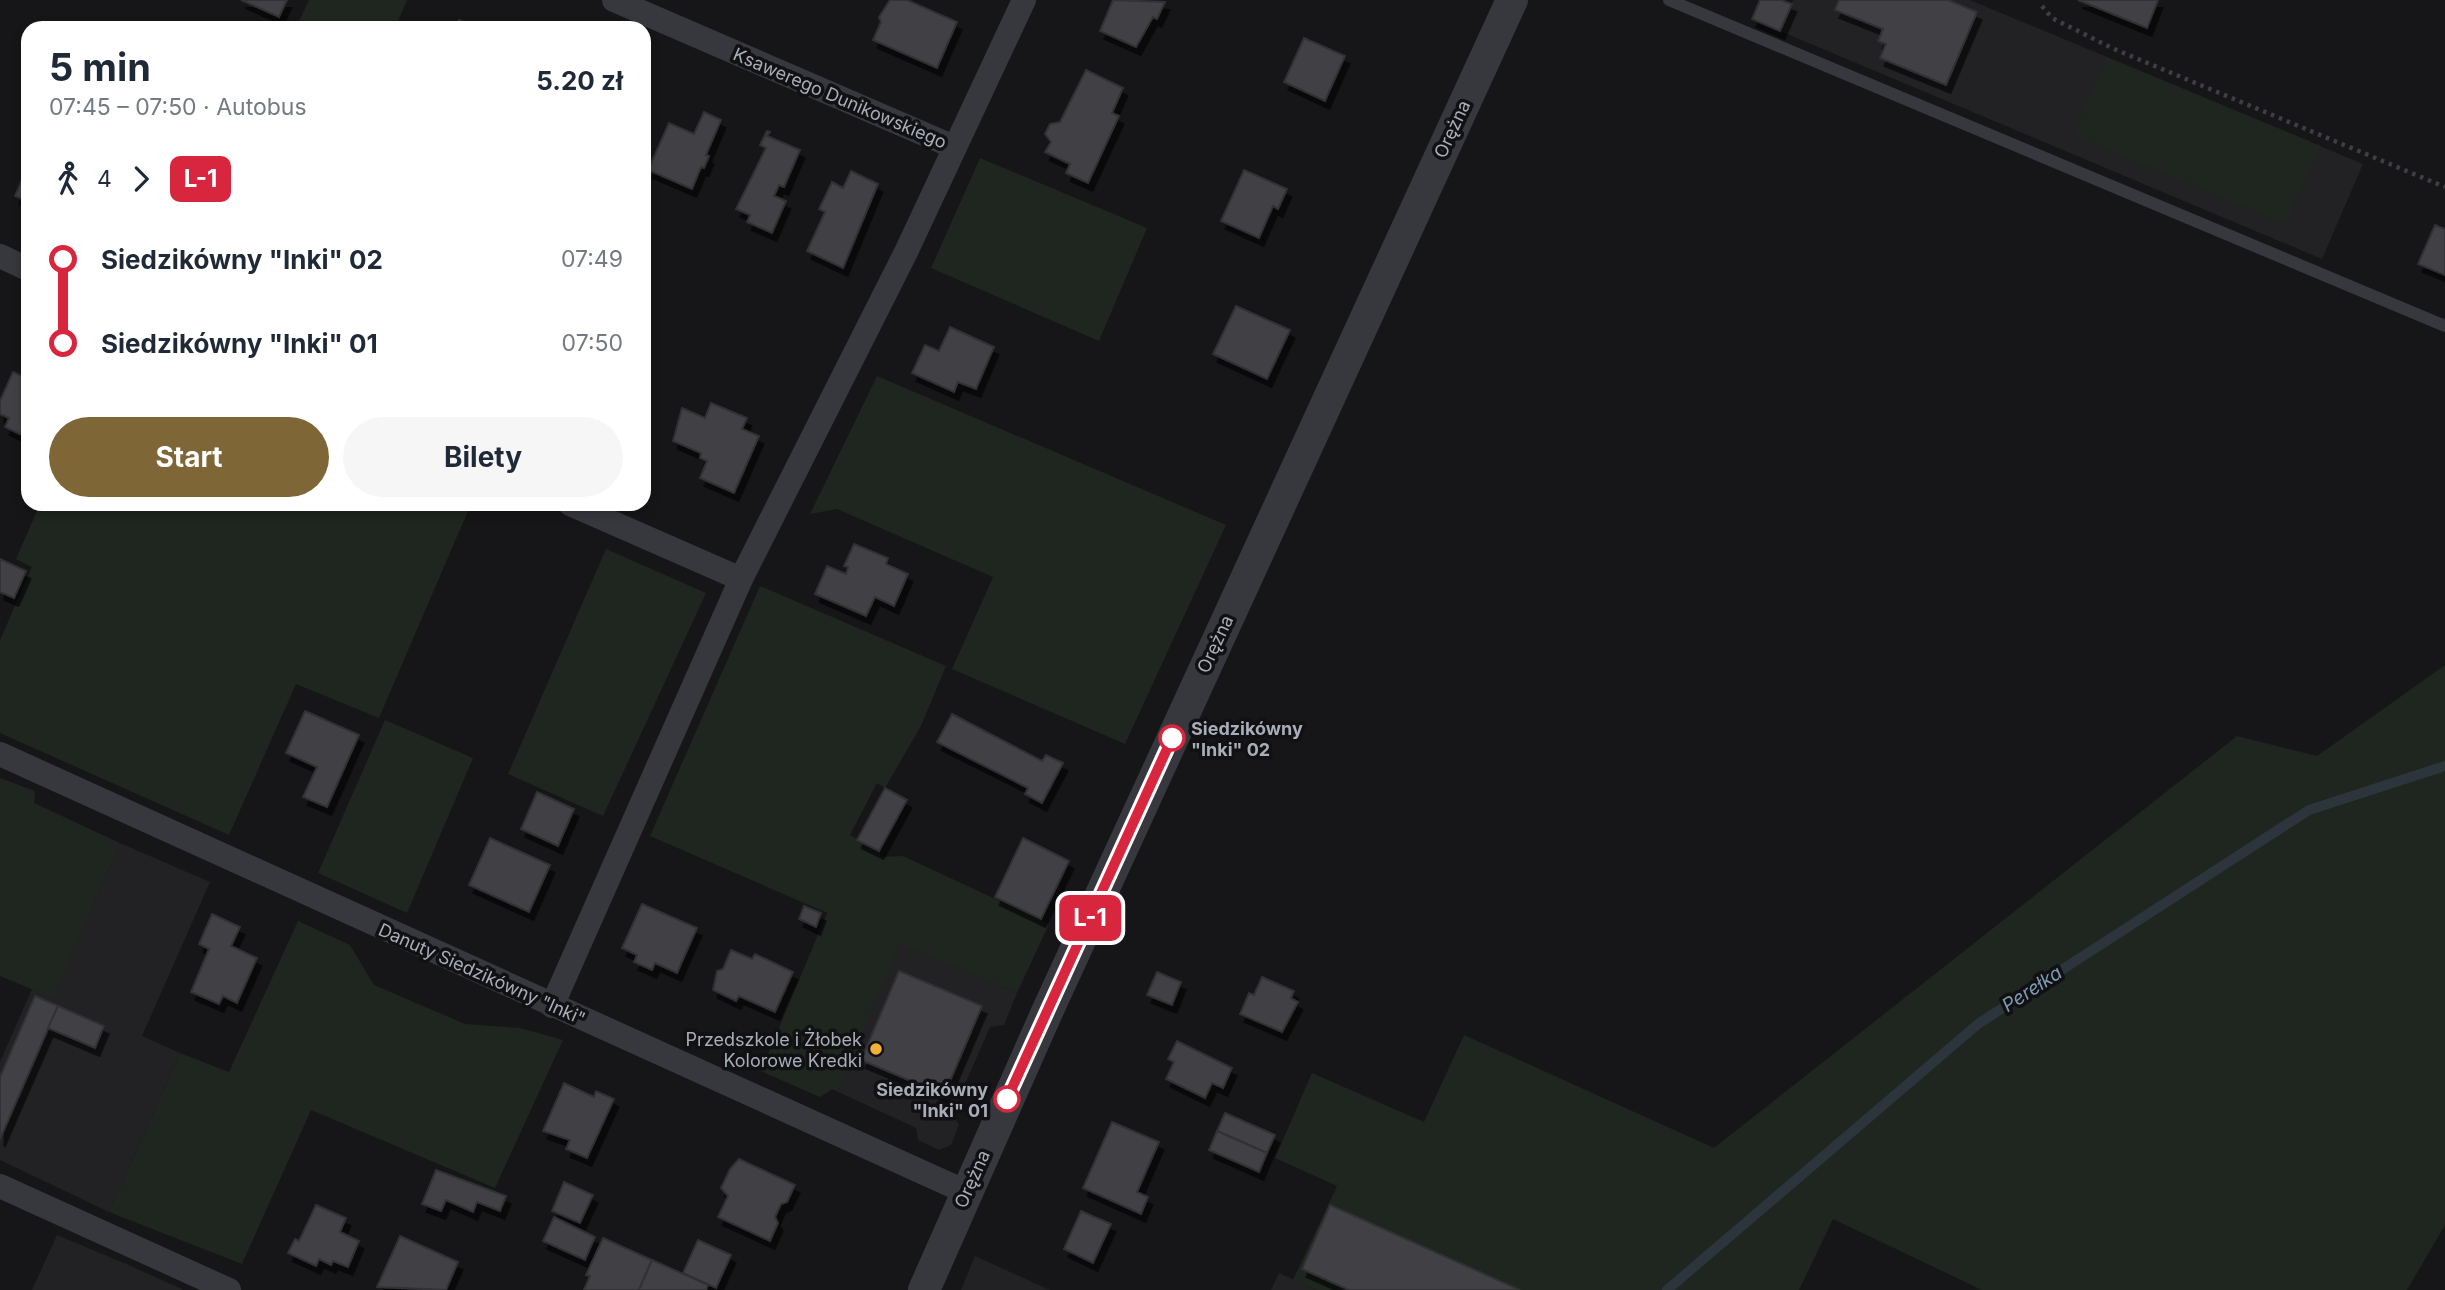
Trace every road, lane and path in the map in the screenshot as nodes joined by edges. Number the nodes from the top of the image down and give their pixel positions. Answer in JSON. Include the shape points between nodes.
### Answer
{"nodes":[{"id":1,"x":614,"y":0,"type":"edge"},
{"id":2,"x":1024,"y":0,"type":"edge"},
{"id":3,"x":1512,"y":0,"type":"edge"},
{"id":4,"x":1669,"y":0,"type":"edge"},
{"id":5,"x":2042,"y":6,"type":"dead end"},
{"id":6,"x":954,"y":147,"type":"junction"},
{"id":7,"x":2445,"y":187,"type":"edge"},
{"id":8,"x":0,"y":256,"type":"edge"},
{"id":9,"x":21,"y":266,"type":"edge"},
{"id":10,"x":2445,"y":326,"type":"edge"},
{"id":11,"x":586,"y":511,"type":"edge"},
{"id":12,"x":741,"y":579,"type":"junction"},
{"id":13,"x":0,"y":754,"type":"edge"},
{"id":14,"x":552,"y":1006,"type":"junction"},
{"id":15,"x":0,"y":1186,"type":"edge"},
{"id":16,"x":966,"y":1192,"type":"junction"},
{"id":17,"x":229,"y":1290,"type":"edge"},
{"id":18,"x":924,"y":1290,"type":"edge"}],
"edges":[{"from":1,"to":6,"type":"street","name":"Ksawerego Dunikowskiego"},
{"from":2,"to":6,"type":"street","name":"Ksawerego Dunikowskiego"},
{"from":3,"to":16,"type":"street","name":"Orężna"},
{"from":4,"to":10,"type":"lane"},
{"from":5,"to":7,"type":"path","via":[[2052,18],[2114,49]]},
{"from":6,"to":12,"type":"street"},
{"from":8,"to":9,"type":"street"},
{"from":11,"to":12,"type":"street"},
{"from":12,"to":14,"type":"street"},
{"from":13,"to":14,"type":"street","name":"Danuty Siedzikówny \"Inki\""},
{"from":14,"to":16,"type":"street","name":"Danuty Siedzikówny \"Inki\""},
{"from":15,"to":17,"type":"street"},
{"from":16,"to":18,"type":"street","name":"Orężna"}]}
